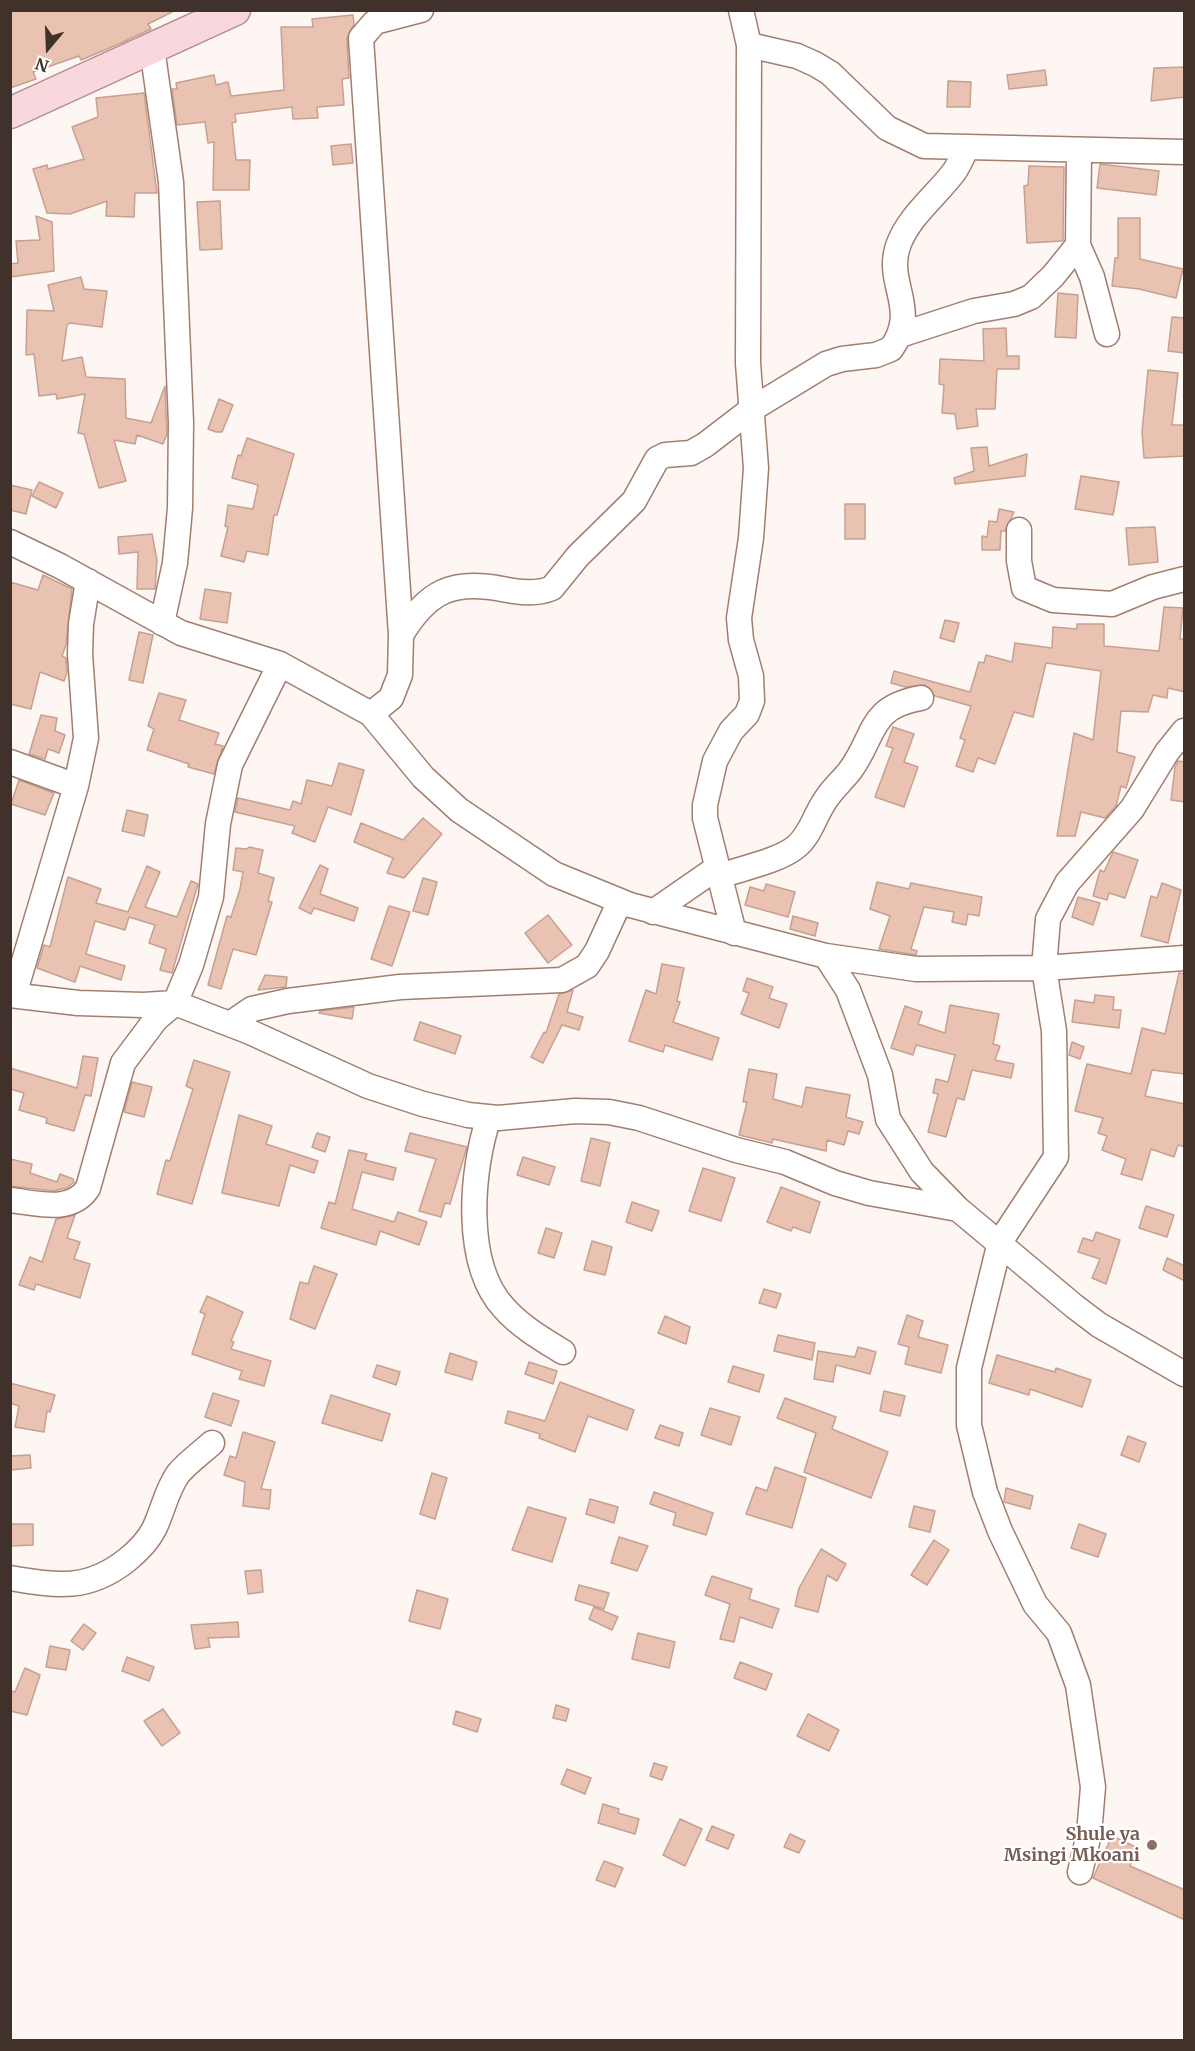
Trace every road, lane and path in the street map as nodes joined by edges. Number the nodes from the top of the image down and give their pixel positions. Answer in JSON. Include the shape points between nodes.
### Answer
{"nodes":[{"id":1,"x":235,"y":10,"type":"edge"},
{"id":2,"x":421,"y":10,"type":"edge"},
{"id":3,"x":741,"y":10,"type":"edge"},
{"id":4,"x":749,"y":45,"type":"junction"},
{"id":5,"x":152,"y":48,"type":"junction"},
{"id":6,"x":10,"y":113,"type":"edge"},
{"id":7,"x":967,"y":147,"type":"junction"},
{"id":8,"x":1079,"y":150,"type":"junction"},
{"id":9,"x":1185,"y":152,"type":"edge"},
{"id":10,"x":1078,"y":245,"type":"junction"},
{"id":11,"x":1107,"y":334,"type":"dead end"},
{"id":12,"x":900,"y":335,"type":"junction"},
{"id":13,"x":752,"y":409,"type":"junction"},
{"id":14,"x":1020,"y":530,"type":"dead end"},
{"id":15,"x":10,"y":542,"type":"edge"},
{"id":16,"x":1185,"y":579,"type":"edge"},
{"id":17,"x":88,"y":581,"type":"junction"},
{"id":18,"x":162,"y":623,"type":"junction"},
{"id":19,"x":401,"y":635,"type":"junction"},
{"id":20,"x":280,"y":664,"type":"junction"},
{"id":21,"x":921,"y":698,"type":"dead end"},
{"id":22,"x":371,"y":714,"type":"junction"},
{"id":23,"x":1185,"y":731,"type":"edge"},
{"id":24,"x":10,"y":762,"type":"edge"},
{"id":25,"x":76,"y":786,"type":"junction"},
{"id":26,"x":719,"y":872,"type":"junction"},
{"id":27,"x":620,"y":901,"type":"junction"},
{"id":28,"x":653,"y":912,"type":"junction"},
{"id":29,"x":734,"y":933,"type":"junction"},
{"id":30,"x":826,"y":956,"type":"junction"},
{"id":31,"x":1185,"y":958,"type":"edge"},
{"id":32,"x":1044,"y":968,"type":"junction"},
{"id":33,"x":12,"y":995,"type":"edge"},
{"id":34,"x":175,"y":1003,"type":"junction"},
{"id":35,"x":230,"y":1024,"type":"junction"},
{"id":36,"x":489,"y":1117,"type":"junction"},
{"id":37,"x":10,"y":1200,"type":"edge"},
{"id":38,"x":958,"y":1209,"type":"junction"},
{"id":39,"x":1000,"y":1242,"type":"junction"},
{"id":40,"x":563,"y":1352,"type":"dead end"},
{"id":41,"x":1185,"y":1374,"type":"edge"},
{"id":42,"x":212,"y":1443,"type":"dead end"},
{"id":43,"x":10,"y":1578,"type":"edge"},
{"id":44,"x":1080,"y":1872,"type":"dead end"}],
"edges":[{"from":1,"to":5,"type":"main road"},
{"from":2,"to":19,"type":"street","via":[[375,22],[361,38]]},
{"from":3,"to":4,"type":"street"},
{"from":4,"to":7,"type":"street","via":[[798,56],[814,64],[830,74],[887,128],[924,146]]},
{"from":4,"to":13,"type":"street","via":[[748,363]]},
{"from":5,"to":6,"type":"main road"},
{"from":5,"to":18,"type":"street","via":[[171,182],[181,423],[175,563]]},
{"from":7,"to":8,"type":"street"},
{"from":7,"to":12,"type":"street","via":[[956,170],[916,215],[898,247],[895,264],[904,324]]},
{"from":8,"to":9,"type":"street"},
{"from":8,"to":10,"type":"street"},
{"from":10,"to":11,"type":"street","via":[[1092,277]]},
{"from":10,"to":12,"type":"street","via":[[1031,297]]},
{"from":12,"to":13,"type":"street","via":[[891,349],[826,364]]},
{"from":13,"to":19,"type":"street","via":[[691,453],[657,459],[634,501],[578,556],[552,588],[526,593],[477,584],[461,586],[439,593],[417,609]]},
{"from":13,"to":26,"type":"street","via":[[756,468],[750,548],[739,618],[752,702],[721,748],[709,784],[705,818]]},
{"from":14,"to":16,"type":"street","via":[[1020,575],[1024,588],[1035,595],[1112,604]]},
{"from":15,"to":17,"type":"street"},
{"from":17,"to":18,"type":"street"},
{"from":17,"to":25,"type":"street","via":[[80,654],[86,738]]},
{"from":18,"to":20,"type":"street","via":[[181,633]]},
{"from":19,"to":22,"type":"street","via":[[400,675],[391,698]]},
{"from":20,"to":22,"type":"street"},
{"from":20,"to":34,"type":"street","via":[[230,765],[221,804],[211,897]]},
{"from":21,"to":26,"type":"street","via":[[903,701],[875,722],[849,771],[834,786],[797,847]]},
{"from":22,"to":27,"type":"street","via":[[423,777],[459,810],[554,874]]},
{"from":23,"to":32,"type":"street","via":[[1167,752],[1132,809],[1067,883],[1048,920]]},
{"from":24,"to":25,"type":"street"},
{"from":25,"to":33,"type":"street"},
{"from":26,"to":28,"type":"street"},
{"from":26,"to":29,"type":"street"},
{"from":27,"to":28,"type":"street"},
{"from":27,"to":35,"type":"street","via":[[587,966],[562,980],[400,987],[298,1000],[252,1009]]},
{"from":28,"to":29,"type":"street"},
{"from":29,"to":30,"type":"street"},
{"from":30,"to":32,"type":"street","via":[[916,969]]},
{"from":30,"to":38,"type":"street","via":[[848,990],[880,1075],[888,1119],[922,1172]]},
{"from":31,"to":32,"type":"street"},
{"from":32,"to":39,"type":"street","via":[[1054,1031],[1056,1157]]},
{"from":33,"to":34,"type":"street","via":[[78,1003]]},
{"from":34,"to":35,"type":"street"},
{"from":34,"to":37,"type":"street","via":[[156,1019],[123,1063],[83,1196],[61,1205]]},
{"from":35,"to":36,"type":"street","via":[[368,1086],[423,1104]]},
{"from":36,"to":38,"type":"street","via":[[609,1112],[785,1162],[869,1193]]},
{"from":36,"to":40,"type":"street","via":[[480,1142],[473,1196],[481,1259],[502,1307]]},
{"from":38,"to":39,"type":"street"},
{"from":39,"to":41,"type":"street","via":[[1099,1325]]},
{"from":39,"to":44,"type":"street","via":[[969,1368],[969,1425],[985,1492],[1000,1531],[1035,1604],[1059,1633],[1078,1685],[1093,1787],[1089,1834]]},
{"from":42,"to":43,"type":"street","via":[[178,1474],[154,1529],[140,1550],[119,1566],[94,1580],[70,1585]]}]}
